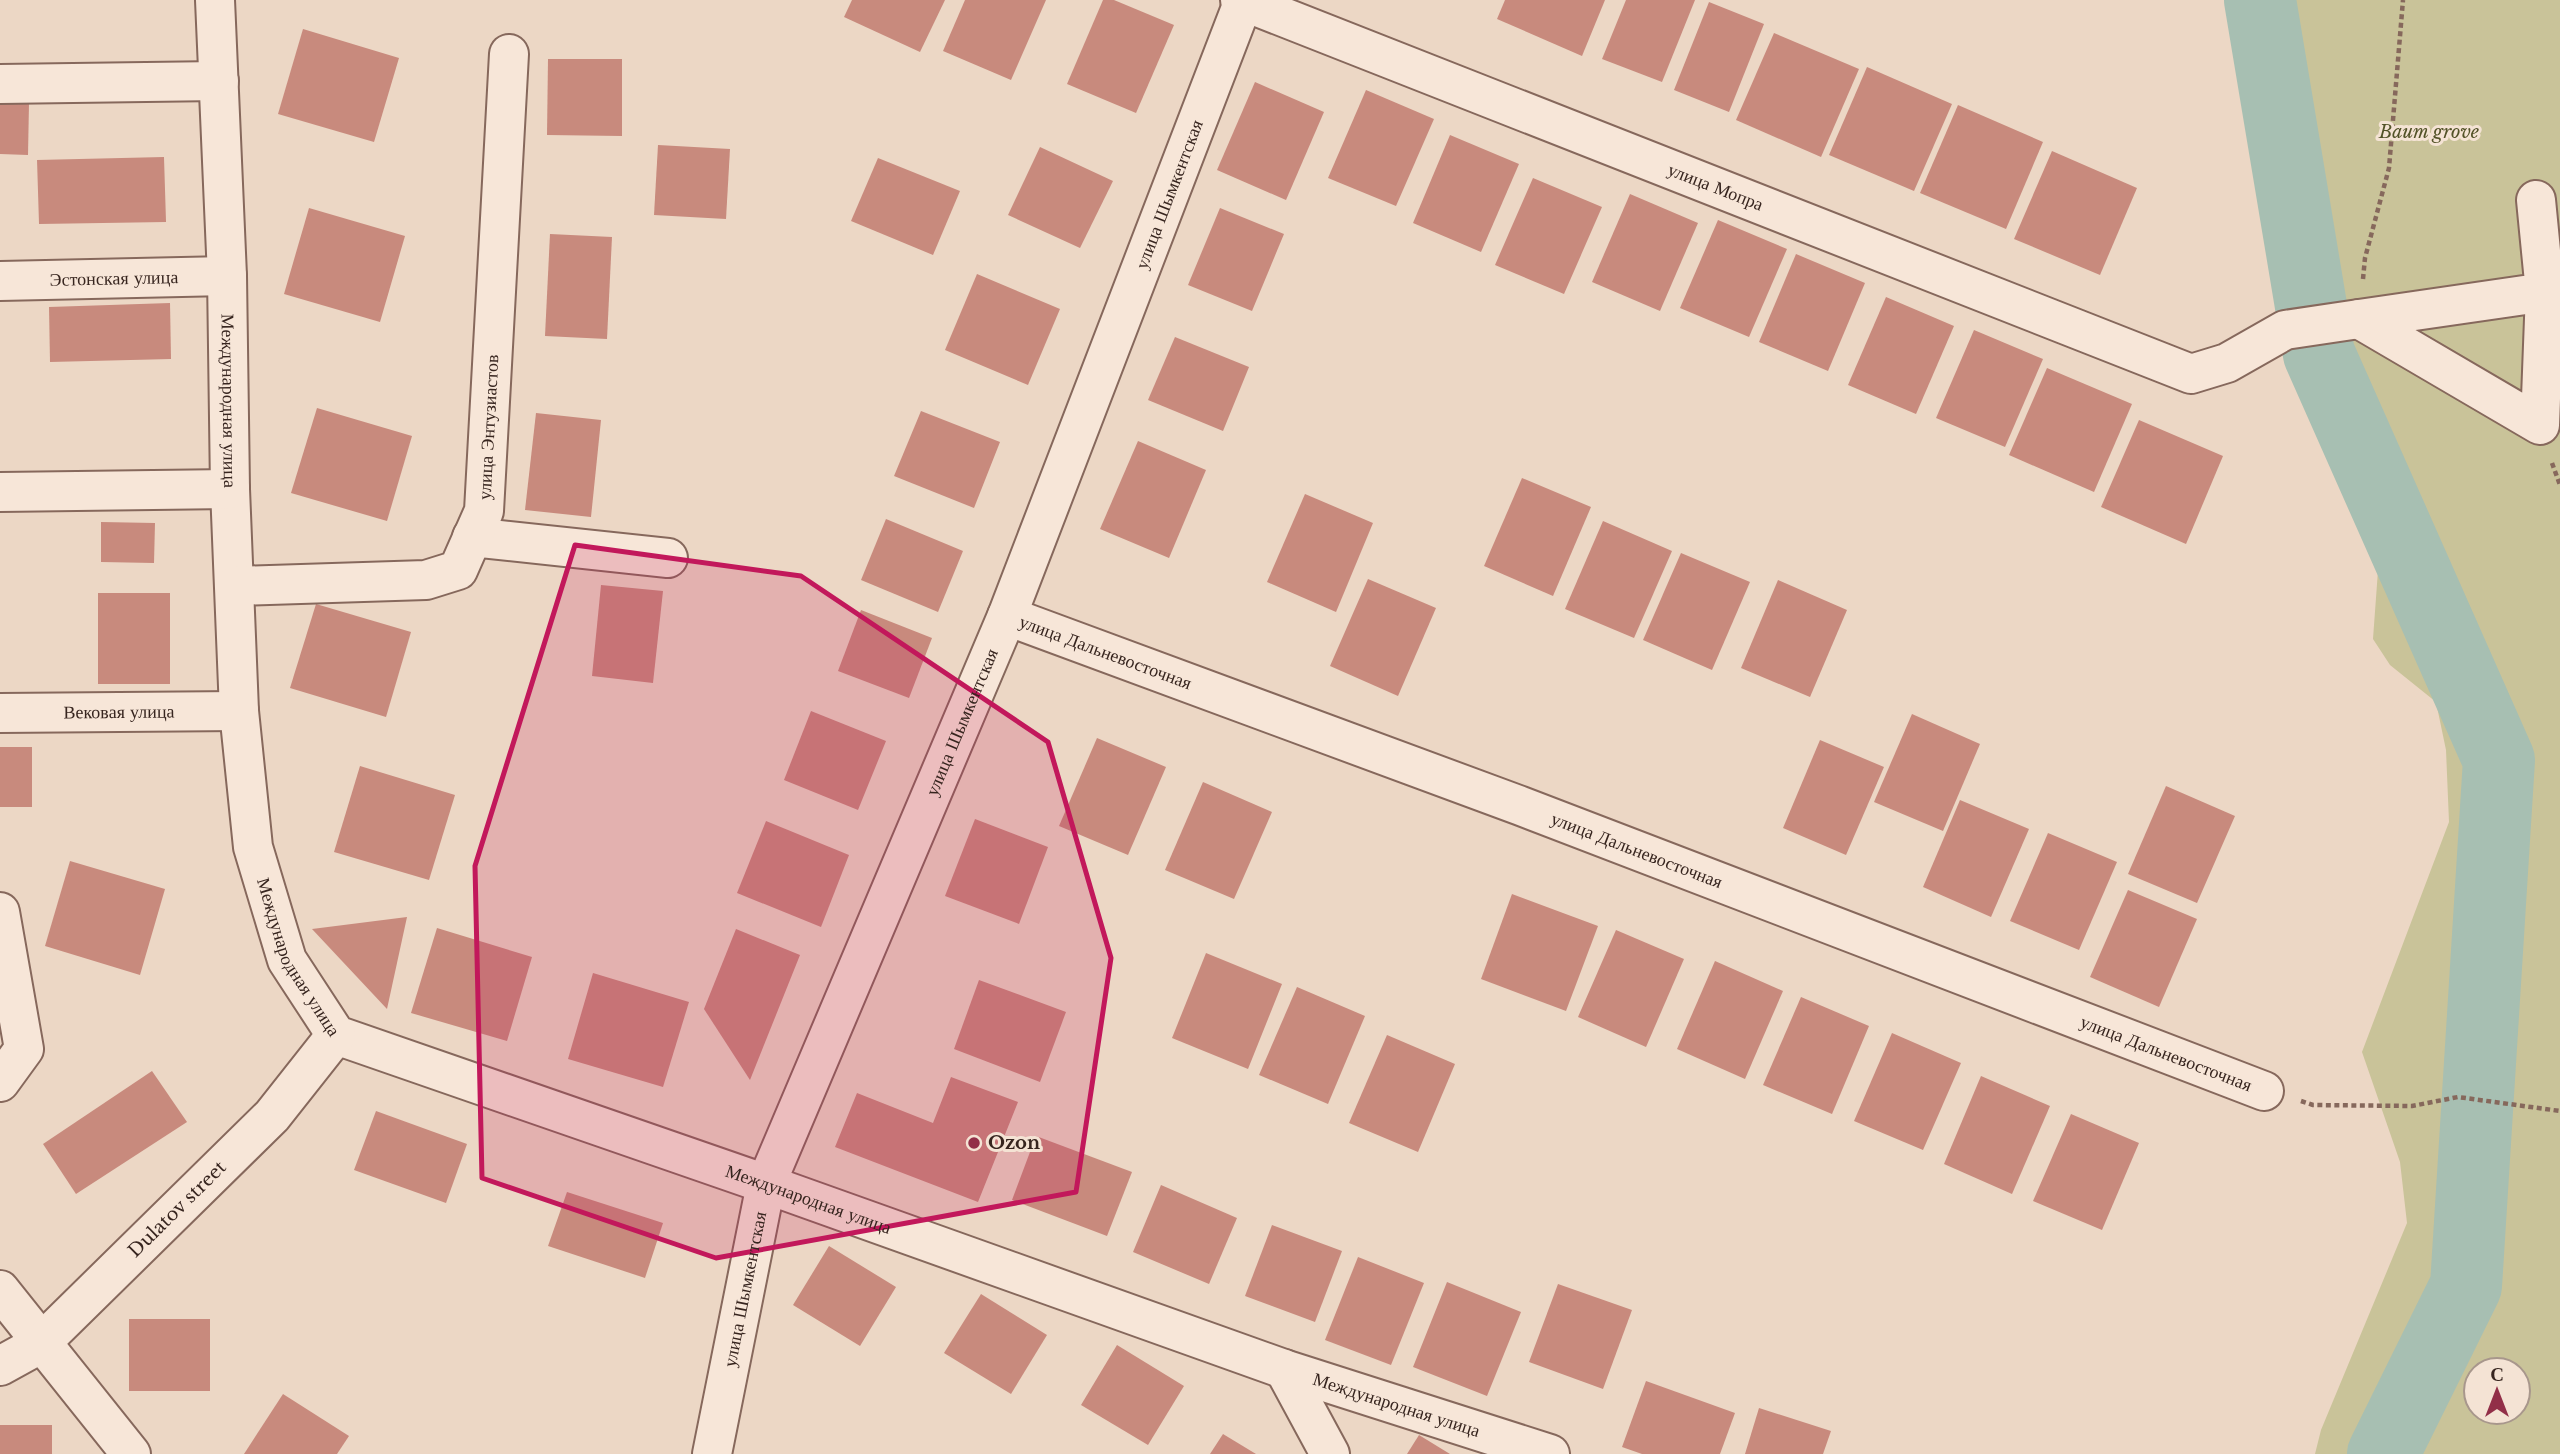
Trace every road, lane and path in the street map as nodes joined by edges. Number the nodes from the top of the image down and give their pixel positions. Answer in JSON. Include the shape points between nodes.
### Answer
{"nodes":[{"id":1,"x":215,"y":0,"type":"edge"},
{"id":2,"x":1243,"y":0,"type":"edge"},
{"id":3,"x":2403,"y":0,"type":"edge"},
{"id":4,"x":509,"y":54,"type":"dead end"},
{"id":5,"x":219,"y":81,"type":"junction"},
{"id":6,"x":0,"y":84,"type":"edge"},
{"id":7,"x":2536,"y":200,"type":"dead end"},
{"id":8,"x":228,"y":276,"type":"junction"},
{"id":9,"x":0,"y":281,"type":"edge"},
{"id":10,"x":2545,"y":292,"type":"junction"},
{"id":11,"x":2359,"y":318,"type":"junction"},
{"id":12,"x":230,"y":489,"type":"junction"},
{"id":13,"x":0,"y":492,"type":"edge"},
{"id":14,"x":472,"y":537,"type":"junction"},
{"id":15,"x":668,"y":558,"type":"dead end"},
{"id":16,"x":235,"y":586,"type":"junction"},
{"id":17,"x":1007,"y":616,"type":"junction"},
{"id":18,"x":239,"y":711,"type":"junction"},
{"id":19,"x":0,"y":713,"type":"edge"},
{"id":20,"x":0,"y":912,"type":"edge"},
{"id":21,"x":336,"y":1035,"type":"junction"},
{"id":22,"x":0,"y":1082,"type":"edge"},
{"id":23,"x":2264,"y":1091,"type":"joint"},
{"id":24,"x":2560,"y":1111,"type":"edge"},
{"id":25,"x":766,"y":1184,"type":"junction"},
{"id":26,"x":0,"y":1290,"type":"edge"},
{"id":27,"x":40,"y":1344,"type":"junction"},
{"id":28,"x":0,"y":1366,"type":"edge"},
{"id":29,"x":1284,"y":1369,"type":"junction"},
{"id":30,"x":131,"y":1454,"type":"edge"},
{"id":31,"x":712,"y":1454,"type":"edge"},
{"id":32,"x":1330,"y":1454,"type":"edge"},
{"id":33,"x":1550,"y":1454,"type":"edge"}],
"edges":[{"from":1,"to":5,"type":"street","name":"Международная улица"},
{"from":2,"to":11,"type":"street","name":"улица Мопра","via":[[2191,374],[2227,363],[2285,330]]},
{"from":2,"to":17,"type":"street","name":"улица Шымкентская"},
{"from":3,"to":11,"type":"path","via":[[2389,168],[2365,258]]},
{"from":4,"to":14,"type":"street","name":"улица Энтузиастов","via":[[484,511]]},
{"from":5,"to":6,"type":"street"},
{"from":5,"to":8,"type":"street","name":"Международная улица"},
{"from":7,"to":10,"type":"street"},
{"from":8,"to":9,"type":"street","name":"Эстонская улица"},
{"from":8,"to":12,"type":"street","name":"Международная улица"},
{"from":10,"to":11,"type":"street"},
{"from":10,"to":11,"type":"street","via":[[2540,425]]},
{"from":12,"to":13,"type":"street"},
{"from":12,"to":16,"type":"street","name":"Международная улица"},
{"from":14,"to":15,"type":"street"},
{"from":14,"to":16,"type":"street","name":"улица Энтузиастов","via":[[458,570],[426,580]]},
{"from":16,"to":18,"type":"street","name":"Международная улица"},
{"from":17,"to":23,"type":"street","name":"улица Дальневосточная","via":[[1521,806]]},
{"from":17,"to":25,"type":"street","name":"улица Шымкентская"},
{"from":18,"to":19,"type":"street","name":"Вековая улица"},
{"from":18,"to":21,"type":"street","name":"Международная улица","via":[[253,846],[287,960]]},
{"from":20,"to":22,"type":"street","via":[[24,1049]]},
{"from":21,"to":25,"type":"street","name":"Международная улица"},
{"from":21,"to":27,"type":"street","name":"Dulatov street","via":[[272,1116]]},
{"from":23,"to":24,"type":"path","via":[[2313,1105],[2412,1105],[2458,1097]]},
{"from":25,"to":29,"type":"street","name":"Международная улица"},
{"from":25,"to":31,"type":"street","name":"улица Шымкентская"},
{"from":26,"to":27,"type":"street"},
{"from":27,"to":28,"type":"street","name":"Dulatov street"},
{"from":27,"to":30,"type":"street"},
{"from":29,"to":32,"type":"street","name":"Международная улица"},
{"from":29,"to":33,"type":"street","name":"Международная улица"}]}
